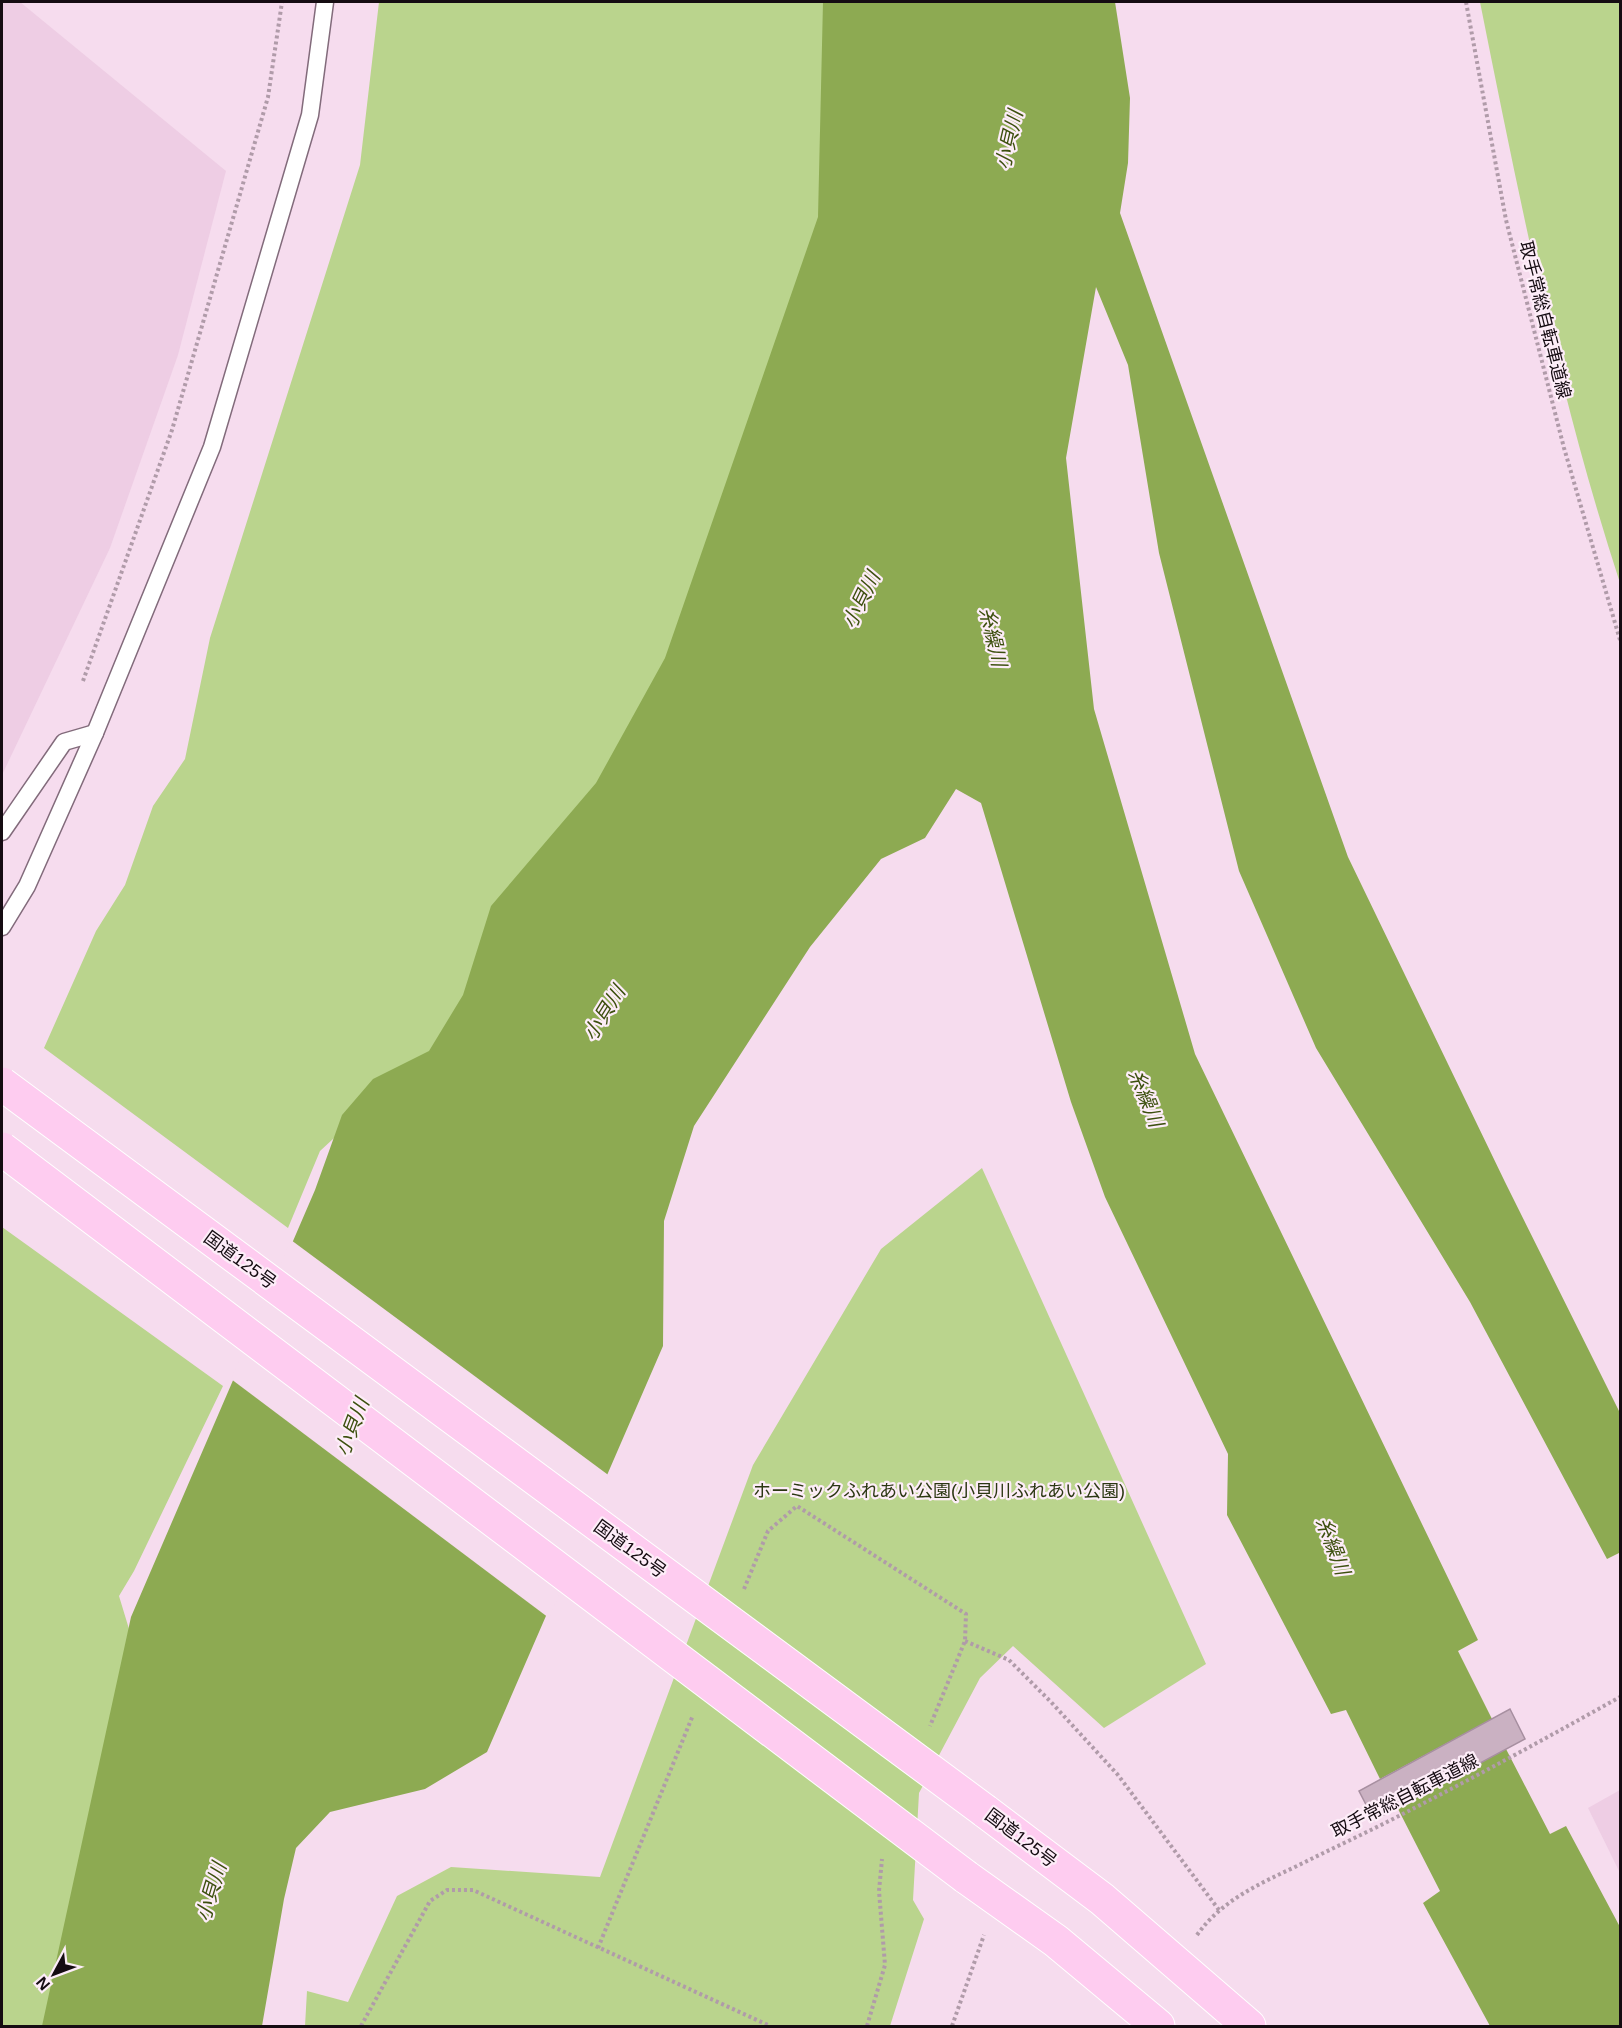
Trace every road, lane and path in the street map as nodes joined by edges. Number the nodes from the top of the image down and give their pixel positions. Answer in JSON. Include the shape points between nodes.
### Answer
{"nodes":[{"id":1,"x":282,"y":2,"type":"edge"},
{"id":2,"x":325,"y":2,"type":"edge"},
{"id":3,"x":1466,"y":2,"type":"edge"},
{"id":4,"x":1620,"y":640,"type":"edge"},
{"id":5,"x":81,"y":686,"type":"dead end"},
{"id":6,"x":95,"y":733,"type":"junction"},
{"id":7,"x":2,"y":832,"type":"edge"},
{"id":8,"x":2,"y":927,"type":"edge"},
{"id":9,"x":2,"y":1084,"type":"edge"},
{"id":10,"x":2,"y":1149,"type":"edge"},
{"id":11,"x":965,"y":1641,"type":"dead end"},
{"id":12,"x":1620,"y":1697,"type":"edge"},
{"id":13,"x":1219,"y":1910,"type":"junction"},
{"id":14,"x":1206,"y":1923,"type":"dead end"},
{"id":15,"x":984,"y":1935,"type":"dead end"},
{"id":16,"x":361,"y":2026,"type":"edge"},
{"id":17,"x":770,"y":2026,"type":"edge"},
{"id":18,"x":952,"y":2026,"type":"edge"},
{"id":19,"x":1158,"y":2026,"type":"edge"},
{"id":20,"x":1249,"y":2026,"type":"edge"}],
"edges":[{"from":1,"to":5,"type":"path","via":[[268,96],[172,430]]},
{"from":2,"to":6,"type":"lane","via":[[310,116],[212,447]]},
{"from":3,"to":4,"type":"path","name":"取手常総自転車道線","via":[[1506,220],[1564,448]]},
{"from":6,"to":7,"type":"lane","via":[[64,742]]},
{"from":6,"to":8,"type":"lane","via":[[27,886]]},
{"from":9,"to":20,"type":"highway","name":"国道125号","bridge":true,"via":[[1102,1899]]},
{"from":10,"to":19,"type":"highway","bridge":true,"via":[[1056,1941]]},
{"from":11,"to":13,"type":"path","via":[[1010,1660],[1051,1702],[1118,1775]]},
{"from":12,"to":13,"type":"path","name":"取手常総自転車道線","via":[[1243,1893]]},
{"from":13,"to":14,"type":"path","name":"取手常総自転車道線"},
{"from":15,"to":18,"type":"path"},
{"from":16,"to":17,"type":"path","via":[[430,1901],[447,1890],[473,1890]]}]}
